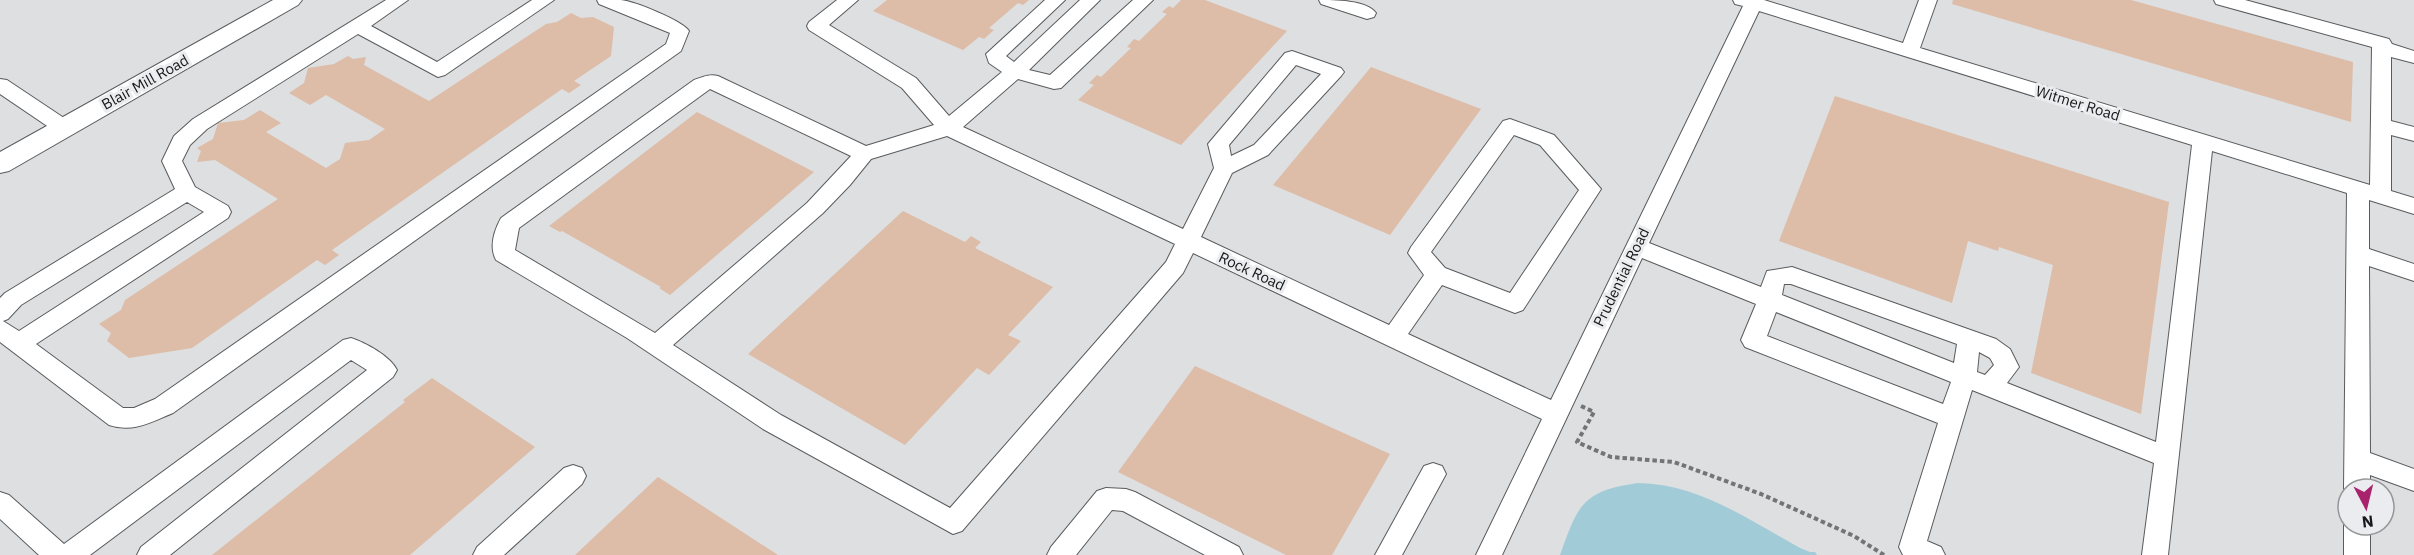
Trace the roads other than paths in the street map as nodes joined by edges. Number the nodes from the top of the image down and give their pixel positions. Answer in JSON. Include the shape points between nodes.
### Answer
{"nodes":[{"id":1,"x":290,"y":0,"type":"edge"},
{"id":2,"x":399,"y":0,"type":"edge"},
{"id":3,"x":545,"y":0,"type":"edge"},
{"id":4,"x":606,"y":0,"type":"edge"},
{"id":5,"x":849,"y":0,"type":"edge"},
{"id":6,"x":1056,"y":0,"type":"edge"},
{"id":7,"x":1091,"y":0,"type":"edge"},
{"id":8,"x":1144,"y":0,"type":"edge"},
{"id":9,"x":1328,"y":0,"type":"edge"},
{"id":10,"x":1928,"y":0,"type":"edge"},
{"id":11,"x":2223,"y":0,"type":"edge"},
{"id":12,"x":1750,"y":1,"type":"edge"},
{"id":13,"x":1367,"y":13,"type":"dead end"},
{"id":14,"x":357,"y":26,"type":"junction"},
{"id":15,"x":2382,"y":48,"type":"junction"},
{"id":16,"x":1909,"y":51,"type":"junction"},
{"id":17,"x":2414,"y":57,"type":"edge"},
{"id":18,"x":1015,"y":72,"type":"junction"},
{"id":19,"x":0,"y":85,"type":"edge"},
{"id":20,"x":2381,"y":125,"type":"junction"},
{"id":21,"x":63,"y":128,"type":"junction"},
{"id":22,"x":948,"y":128,"type":"junction"},
{"id":23,"x":2414,"y":134,"type":"edge"},
{"id":24,"x":2203,"y":141,"type":"junction"},
{"id":25,"x":864,"y":154,"type":"junction"},
{"id":26,"x":0,"y":164,"type":"edge"},
{"id":27,"x":1224,"y":168,"type":"junction"},
{"id":28,"x":2358,"y":189,"type":"junction"},
{"id":29,"x":187,"y":192,"type":"junction"},
{"id":30,"x":2380,"y":196,"type":"junction"},
{"id":31,"x":2414,"y":206,"type":"edge"},
{"id":32,"x":1187,"y":240,"type":"junction"},
{"id":33,"x":1636,"y":247,"type":"junction"},
{"id":34,"x":2358,"y":254,"type":"junction"},
{"id":35,"x":2414,"y":273,"type":"edge"},
{"id":36,"x":1437,"y":274,"type":"junction"},
{"id":37,"x":1770,"y":301,"type":"junction"},
{"id":38,"x":0,"y":313,"type":"edge"},
{"id":39,"x":0,"y":329,"type":"edge"},
{"id":40,"x":1394,"y":338,"type":"junction"},
{"id":41,"x":1969,"y":339,"type":"junction"},
{"id":42,"x":18,"y":343,"type":"junction"},
{"id":43,"x":656,"y":346,"type":"junction"},
{"id":44,"x":1964,"y":377,"type":"junction"},
{"id":45,"x":1988,"y":387,"type":"junction"},
{"id":46,"x":1556,"y":414,"type":"junction"},
{"id":47,"x":1952,"y":418,"type":"junction"},
{"id":48,"x":2167,"y":457,"type":"junction"},
{"id":49,"x":2357,"y":459,"type":"junction"},
{"id":50,"x":1433,"y":474,"type":"dead end"},
{"id":51,"x":573,"y":476,"type":"dead end"},
{"id":52,"x":2357,"y":477,"type":"edge"},
{"id":53,"x":2414,"y":480,"type":"edge"},
{"id":54,"x":0,"y":503,"type":"edge"},
{"id":55,"x":2357,"y":537,"type":"edge"},
{"id":56,"x":58,"y":554,"type":"edge"},
{"id":57,"x":150,"y":555,"type":"edge"},
{"id":58,"x":486,"y":555,"type":"edge"},
{"id":59,"x":1060,"y":555,"type":"edge"},
{"id":60,"x":1230,"y":555,"type":"edge"},
{"id":61,"x":1388,"y":555,"type":"edge"},
{"id":62,"x":1489,"y":555,"type":"edge"},
{"id":63,"x":1932,"y":555,"type":"edge"},
{"id":64,"x":2155,"y":555,"type":"edge"},
{"id":65,"x":2357,"y":555,"type":"edge"}],
"edges":[{"from":1,"to":21,"type":"main road","name":"Blair Mill Road"},
{"from":2,"to":14,"type":"street"},
{"from":3,"to":14,"type":"street","via":[[438,71]]},
{"from":4,"to":42,"type":"street","via":[[680,31],[674,47],[164,406],[136,418],[118,418]]},
{"from":5,"to":22,"type":"street","via":[[816,26],[909,83]]},
{"from":6,"to":18,"type":"street","via":[[996,54],[996,59]]},
{"from":7,"to":18,"type":"street"},
{"from":8,"to":18,"type":"street","via":[[1054,83]]},
{"from":9,"to":13,"type":"street"},
{"from":10,"to":16,"type":"street"},
{"from":11,"to":15,"type":"street","via":[[2382,43]]},
{"from":12,"to":16,"type":"street","name":"Witmer Road"},
{"from":12,"to":33,"type":"street","name":"Prudential Road"},
{"from":14,"to":29,"type":"street","via":[[200,123],[181,141],[172,161]]},
{"from":15,"to":17,"type":"street"},
{"from":15,"to":20,"type":"street"},
{"from":16,"to":24,"type":"street","name":"Witmer Road"},
{"from":18,"to":22,"type":"street"},
{"from":19,"to":21,"type":"street"},
{"from":20,"to":23,"type":"street"},
{"from":20,"to":30,"type":"street"},
{"from":21,"to":26,"type":"main road","name":"Blair Mill Road"},
{"from":22,"to":25,"type":"street"},
{"from":22,"to":32,"type":"street","name":"Rock Road"},
{"from":24,"to":28,"type":"street","name":"Witmer Road"},
{"from":24,"to":48,"type":"street"},
{"from":25,"to":43,"type":"street","via":[[815,208]]},
{"from":25,"to":43,"type":"street","via":[[711,81],[701,84],[509,224],[504,254]]},
{"from":27,"to":27,"type":"street","via":[[1261,150],[1334,72],[1292,57],[1218,144]]},
{"from":27,"to":32,"type":"street"},
{"from":28,"to":30,"type":"street","name":"Witmer Road"},
{"from":28,"to":34,"type":"street"},
{"from":29,"to":38,"type":"street","via":[[13,299]]},
{"from":29,"to":42,"type":"street","via":[[220,212]]},
{"from":30,"to":31,"type":"street","name":"Witmer Road"},
{"from":32,"to":40,"type":"street","name":"Rock Road"},
{"from":32,"to":43,"type":"street","via":[[1175,267],[953,523],[772,422]]},
{"from":33,"to":37,"type":"street"},
{"from":33,"to":46,"type":"street","name":"Prudential Road"},
{"from":34,"to":35,"type":"street"},
{"from":34,"to":49,"type":"street"},
{"from":36,"to":36,"type":"street","via":[[1515,304],[1590,189],[1547,140],[1510,126],[1419,253]]},
{"from":36,"to":40,"type":"street"},
{"from":37,"to":41,"type":"street","via":[[1775,277],[1792,275]]},
{"from":37,"to":44,"type":"street"},
{"from":37,"to":47,"type":"street","via":[[1754,340]]},
{"from":39,"to":42,"type":"street"},
{"from":40,"to":46,"type":"street","name":"Rock Road"},
{"from":41,"to":44,"type":"street"},
{"from":41,"to":45,"type":"street","via":[[1993,348],[2006,361],[2007,367]]},
{"from":44,"to":45,"type":"street"},
{"from":44,"to":47,"type":"street"},
{"from":45,"to":48,"type":"street"},
{"from":46,"to":62,"type":"street","name":"Prudential Road"},
{"from":47,"to":63,"type":"street","via":[[1912,546]]},
{"from":48,"to":64,"type":"street"},
{"from":49,"to":52,"type":"street"},
{"from":49,"to":53,"type":"street"},
{"from":50,"to":61,"type":"street"},
{"from":51,"to":58,"type":"street"},
{"from":54,"to":56,"type":"street"},
{"from":55,"to":65,"type":"street"},
{"from":56,"to":57,"type":"street","via":[[351,347],[385,370]]},
{"from":59,"to":60,"type":"street","via":[[1106,499],[1126,500]]}]}
